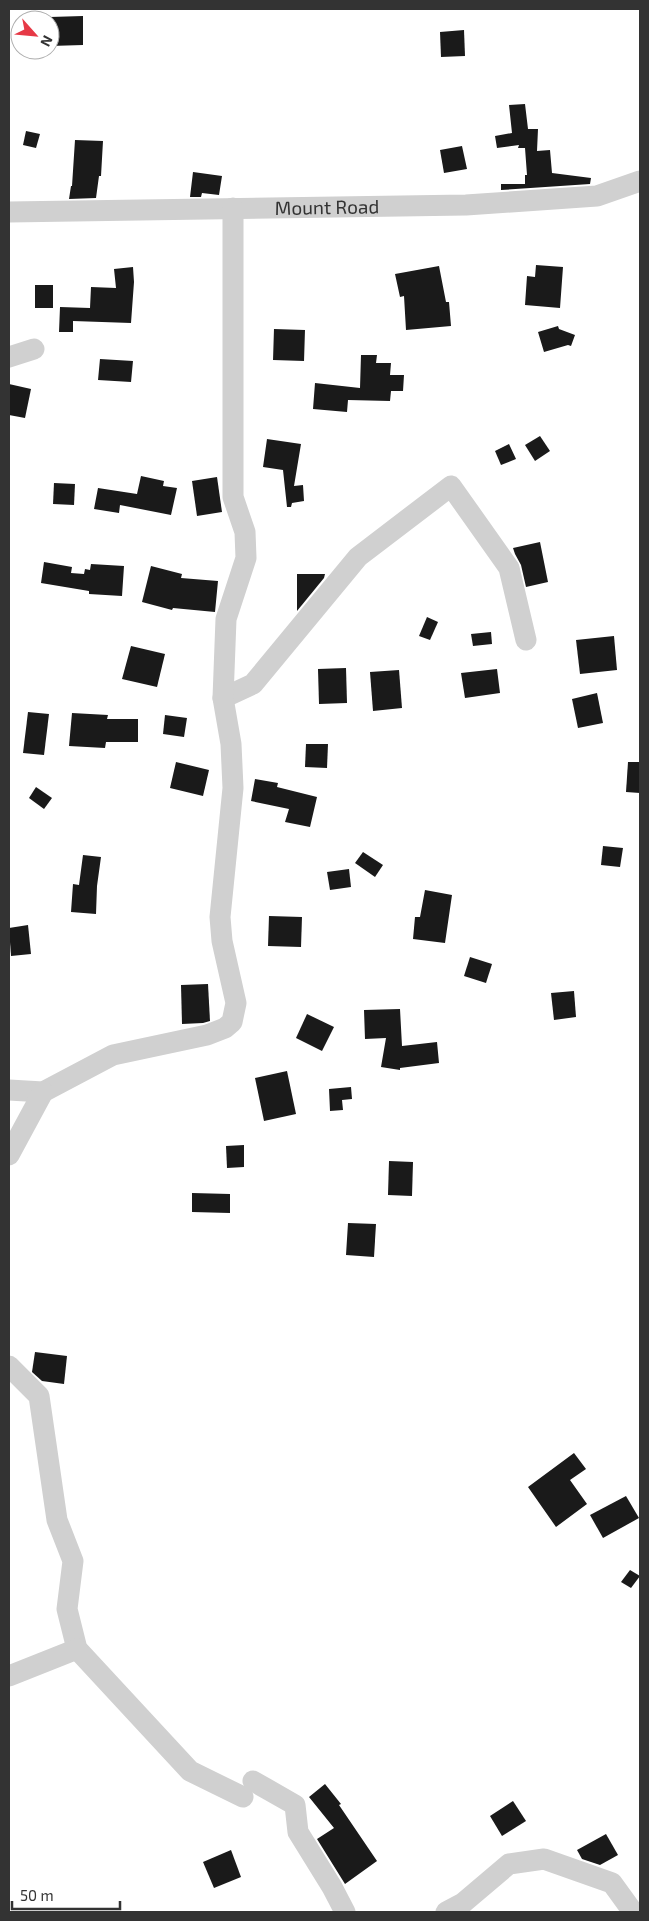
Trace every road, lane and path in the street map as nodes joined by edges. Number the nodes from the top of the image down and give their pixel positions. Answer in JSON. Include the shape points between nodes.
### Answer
{"nodes":[{"id":1,"x":640,"y":181,"type":"edge"},
{"id":2,"x":233,"y":208,"type":"junction"},
{"id":3,"x":9,"y":212,"type":"edge"},
{"id":4,"x":34,"y":349,"type":"dead end"},
{"id":5,"x":9,"y":357,"type":"edge"},
{"id":6,"x":526,"y":640,"type":"dead end"},
{"id":7,"x":223,"y":698,"type":"junction"},
{"id":8,"x":9,"y":1090,"type":"edge"},
{"id":9,"x":42,"y":1092,"type":"junction"},
{"id":10,"x":9,"y":1155,"type":"edge"},
{"id":11,"x":9,"y":1366,"type":"edge"},
{"id":12,"x":77,"y":1649,"type":"junction"},
{"id":13,"x":9,"y":1676,"type":"edge"},
{"id":14,"x":345,"y":1912,"type":"edge"},
{"id":15,"x":446,"y":1912,"type":"edge"},
{"id":16,"x":633,"y":1912,"type":"edge"}],
"edges":[{"from":1,"to":2,"type":"street","name":"Mount Road","via":[[597,196],[523,202]]},
{"from":2,"to":3,"type":"street","name":"Mount Road"},
{"from":2,"to":7,"type":"street","via":[[233,496],[245,532],[246,558],[226,619]]},
{"from":4,"to":5,"type":"street"},
{"from":6,"to":7,"type":"street","via":[[509,568],[452,486],[358,557],[253,684]]},
{"from":7,"to":9,"type":"street","via":[[231,744],[233,788],[220,917],[236,1003],[232,1022],[207,1035],[113,1055]]},
{"from":8,"to":9,"type":"street"},
{"from":9,"to":10,"type":"street"},
{"from":11,"to":12,"type":"street","via":[[39,1396],[58,1520],[74,1561],[67,1609]]},
{"from":12,"to":13,"type":"street"},
{"from":12,"to":14,"type":"street","via":[[190,1771],[295,1805],[298,1832]]},
{"from":15,"to":16,"type":"street","via":[[463,1903],[509,1864],[544,1859],[612,1883]]}]}
